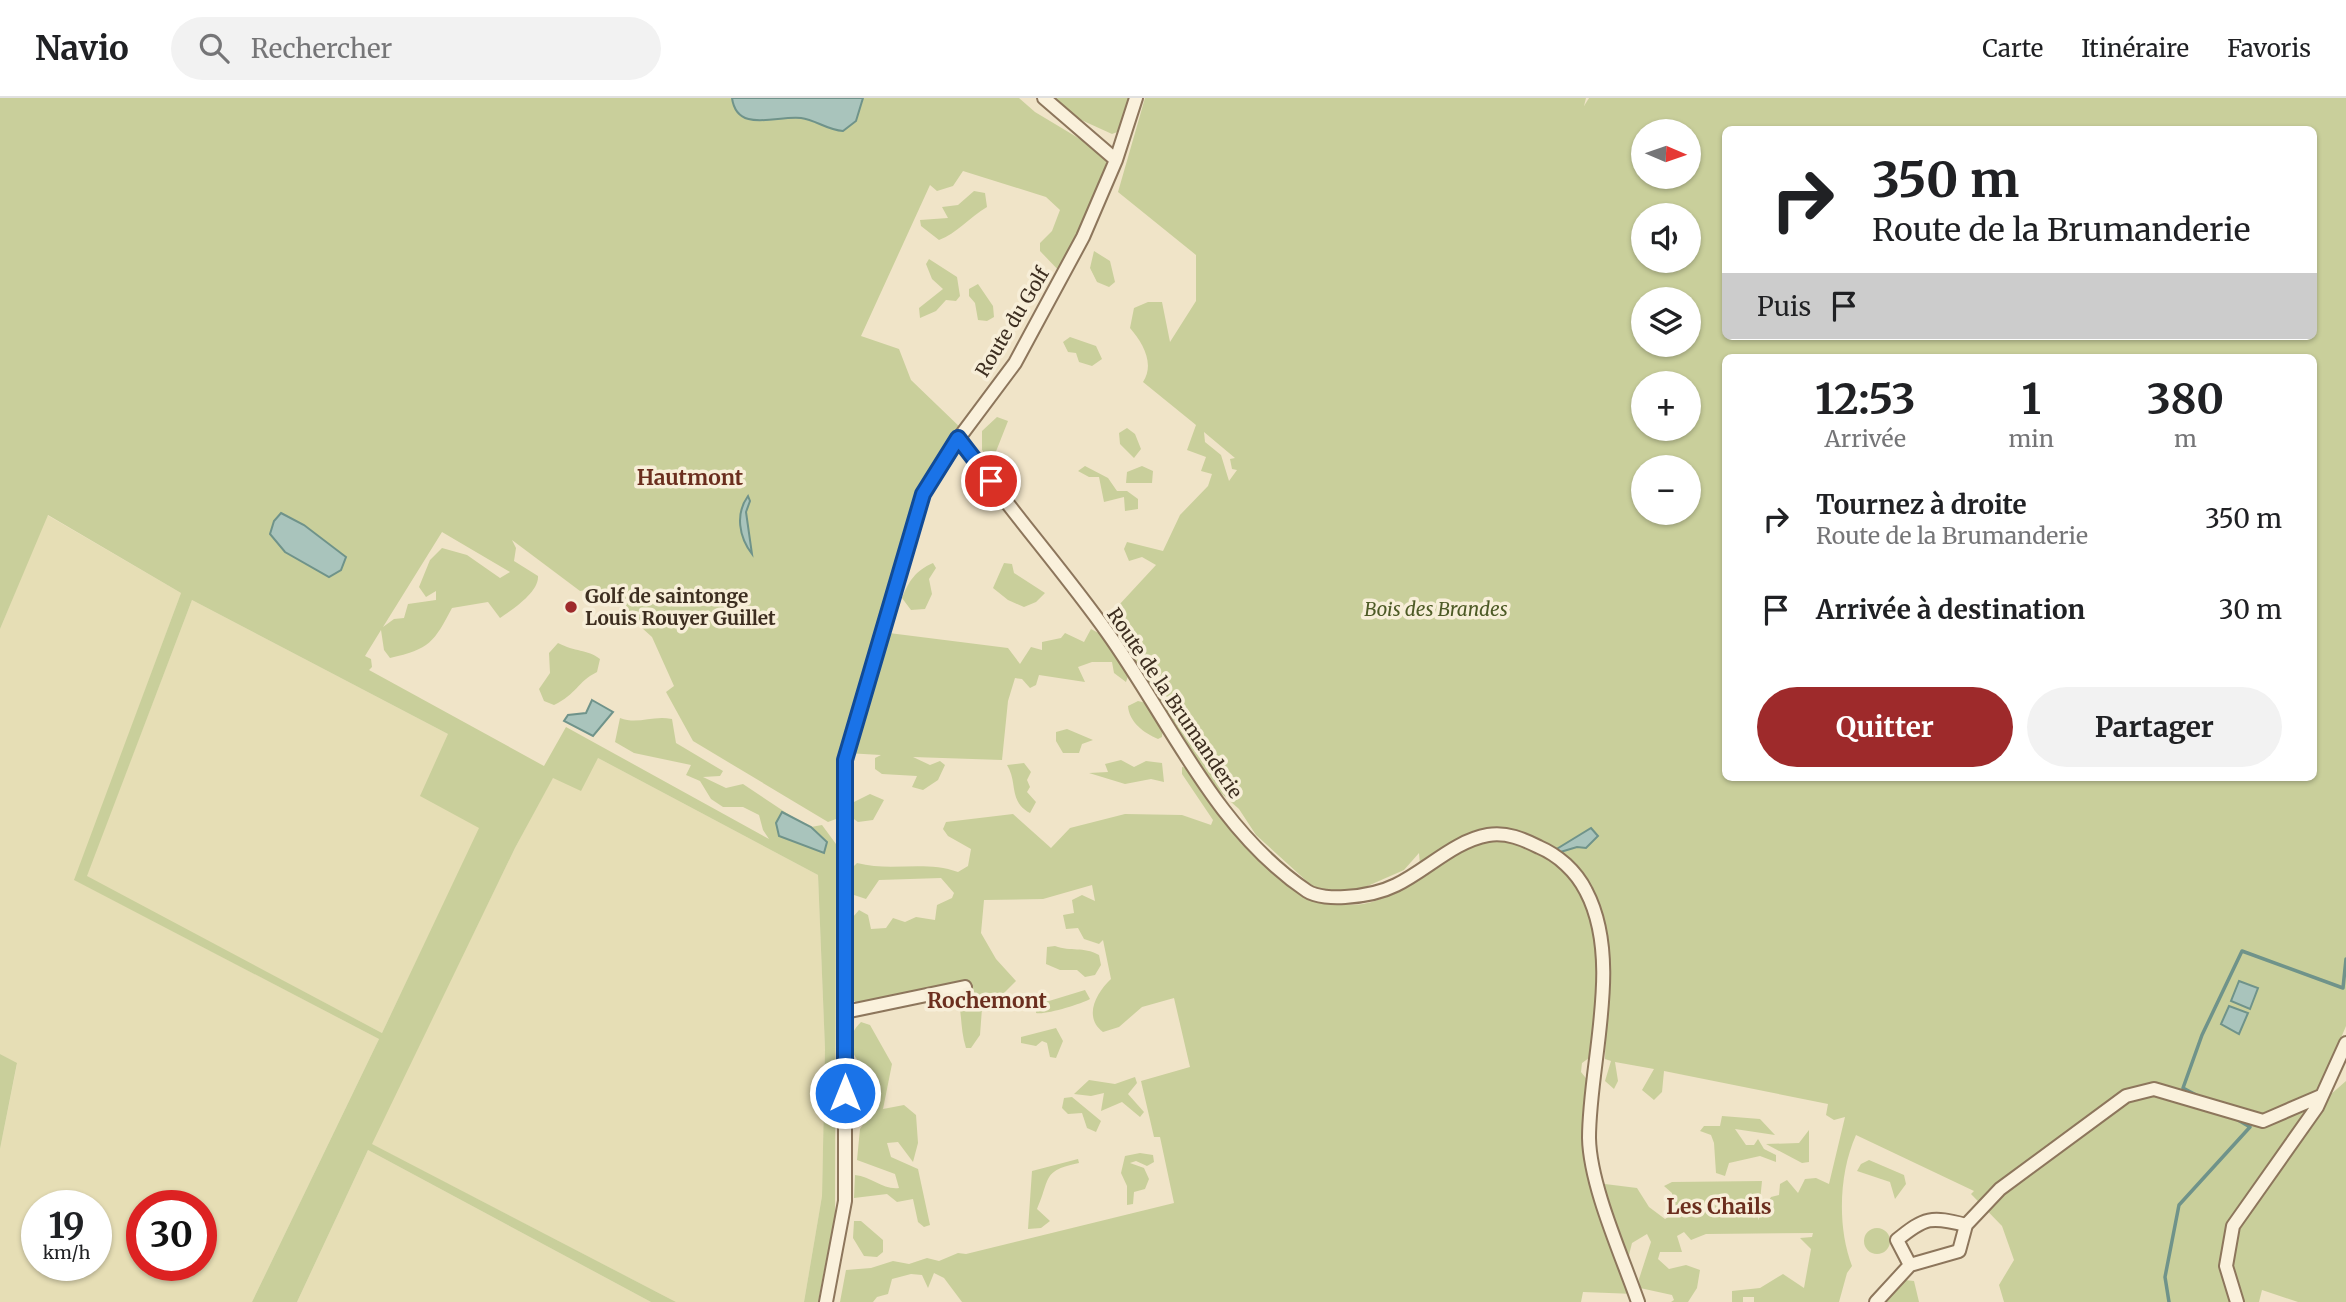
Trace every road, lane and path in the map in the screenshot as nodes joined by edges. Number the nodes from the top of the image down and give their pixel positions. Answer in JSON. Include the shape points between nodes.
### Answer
{"nodes":[{"id":1,"x":1044,"y":98,"type":"edge"},
{"id":2,"x":1136,"y":98,"type":"edge"},
{"id":3,"x":1116,"y":160,"type":"junction"},
{"id":4,"x":958,"y":438,"type":"junction"},
{"id":5,"x":965,"y":988,"type":"dead end"},
{"id":6,"x":845,"y":1012,"type":"junction"},
{"id":7,"x":2346,"y":1043,"type":"edge"},
{"id":8,"x":2321,"y":1096,"type":"junction"},
{"id":9,"x":1966,"y":1225,"type":"junction"},
{"id":10,"x":1910,"y":1265,"type":"junction"},
{"id":11,"x":826,"y":1302,"type":"edge"},
{"id":12,"x":1638,"y":1302,"type":"edge"},
{"id":13,"x":1876,"y":1302,"type":"edge"},
{"id":14,"x":2237,"y":1302,"type":"edge"}],
"edges":[{"from":1,"to":3,"type":"street"},
{"from":2,"to":3,"type":"street","name":"Route du Golf"},
{"from":3,"to":4,"type":"street","name":"Route du Golf","via":[[1083,237],[1015,363]]},
{"from":4,"to":6,"type":"street","name":"Route du Golf","via":[[923,494],[845,760]]},
{"from":4,"to":12,"type":"street","name":"Route de la Brumanderie","via":[[1108,633],[1224,813],[1308,893],[1336,898],[1395,886],[1461,844],[1489,835],[1515,836],[1567,864],[1586,889],[1600,927],[1602,985],[1589,1140],[1596,1179]]},
{"from":5,"to":6,"type":"street"},
{"from":6,"to":11,"type":"street","name":"Route du Golf","via":[[845,1201]]},
{"from":7,"to":8,"type":"street"},
{"from":8,"to":9,"type":"street","via":[[2263,1121],[2154,1089],[2126,1096],[2000,1189]]},
{"from":8,"to":14,"type":"street","via":[[2233,1226],[2226,1266]]},
{"from":9,"to":10,"type":"street","via":[[1959,1251]]},
{"from":9,"to":10,"type":"street","via":[[1923,1219],[1897,1240]]},
{"from":10,"to":13,"type":"street"}]}
